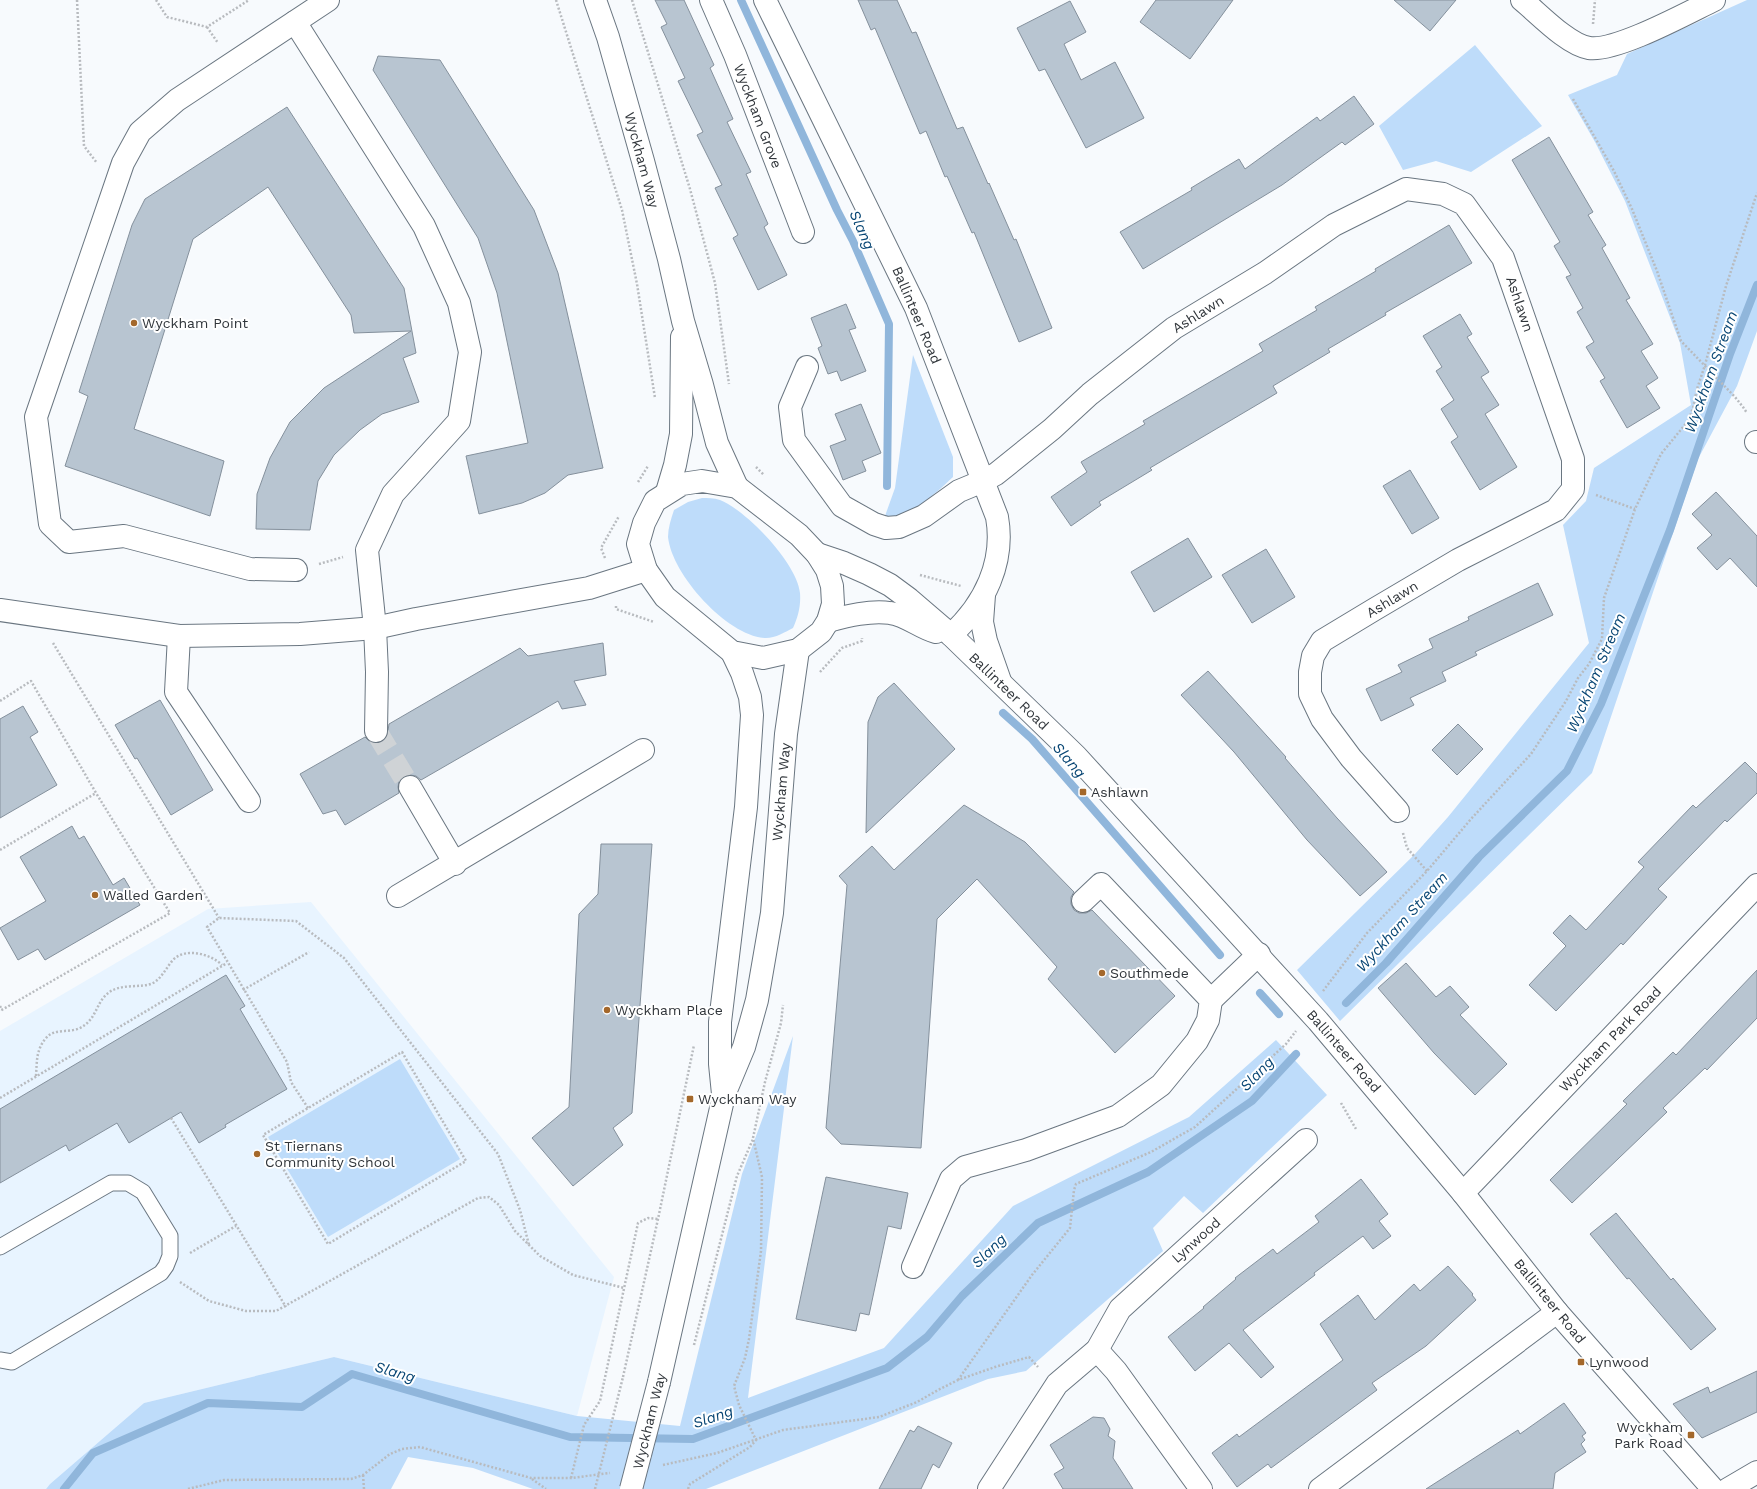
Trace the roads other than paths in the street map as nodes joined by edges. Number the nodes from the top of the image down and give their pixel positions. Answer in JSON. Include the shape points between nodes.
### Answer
{"nodes":[{"id":1,"x":328,"y":0,"type":"edge"},
{"id":2,"x":595,"y":0,"type":"edge"},
{"id":3,"x":711,"y":0,"type":"edge"},
{"id":4,"x":765,"y":0,"type":"edge"},
{"id":5,"x":1522,"y":0,"type":"edge"},
{"id":6,"x":1714,"y":0,"type":"edge"},
{"id":7,"x":295,"y":22,"type":"junction"},
{"id":8,"x":803,"y":232,"type":"dead end"},
{"id":9,"x":683,"y":321,"type":"junction"},
{"id":10,"x":807,"y":366,"type":"dead end"},
{"id":11,"x":983,"y":481,"type":"junction"},
{"id":12,"x":737,"y":487,"type":"junction"},
{"id":13,"x":667,"y":492,"type":"junction"},
{"id":14,"x":817,"y":554,"type":"junction"},
{"id":15,"x":296,"y":570,"type":"road end"},
{"id":16,"x":646,"y":570,"type":"junction"},
{"id":17,"x":984,"y":595,"type":"junction"},
{"id":18,"x":0,"y":610,"type":"edge"},
{"id":19,"x":828,"y":620,"type":"junction"},
{"id":20,"x":375,"y":628,"type":"junction"},
{"id":21,"x":951,"y":635,"type":"junction"},
{"id":22,"x":179,"y":636,"type":"junction"},
{"id":23,"x":798,"y":650,"type":"junction"},
{"id":24,"x":732,"y":652,"type":"junction"},
{"id":25,"x":1000,"y":681,"type":"junction"},
{"id":26,"x":376,"y":731,"type":"tunnel mouth"},
{"id":27,"x":643,"y":750,"type":"dead end"},
{"id":28,"x":410,"y":787,"type":"tunnel mouth"},
{"id":29,"x":249,"y":801,"type":"dead end"},
{"id":30,"x":1398,"y":812,"type":"road end"},
{"id":31,"x":455,"y":864,"type":"junction"},
{"id":32,"x":1757,"y":885,"type":"edge"},
{"id":33,"x":398,"y":896,"type":"dead end"},
{"id":34,"x":1083,"y":901,"type":"dead end"},
{"id":35,"x":1259,"y":954,"type":"junction"},
{"id":36,"x":1211,"y":1000,"type":"junction"},
{"id":37,"x":724,"y":1095,"type":"junction"},
{"id":38,"x":1306,"y":1140,"type":"dead end"},
{"id":39,"x":1463,"y":1192,"type":"junction"},
{"id":40,"x":0,"y":1247,"type":"edge"},
{"id":41,"x":913,"y":1266,"type":"dead end"},
{"id":42,"x":1557,"y":1312,"type":"junction"},
{"id":43,"x":1097,"y":1350,"type":"junction"},
{"id":44,"x":0,"y":1360,"type":"edge"},
{"id":45,"x":1757,"y":1472,"type":"edge"},
{"id":46,"x":631,"y":1489,"type":"edge"},
{"id":47,"x":988,"y":1489,"type":"edge"},
{"id":48,"x":1201,"y":1489,"type":"edge"},
{"id":49,"x":1320,"y":1489,"type":"edge"},
{"id":50,"x":1713,"y":1489,"type":"edge"},
{"id":51,"x":1728,"y":1489,"type":"edge"}],
"edges":[{"from":1,"to":7,"type":"street"},
{"from":2,"to":9,"type":"street","name":"Wyckham Way","via":[[643,161]]},
{"from":3,"to":8,"type":"street","name":"Wyckham Grove"},
{"from":4,"to":11,"type":"street","name":"Ballinteer Road","via":[[916,308]]},
{"from":5,"to":6,"type":"street","via":[[1569,39],[1588,48],[1608,46],[1644,34]]},
{"from":7,"to":15,"type":"street","via":[[177,100],[140,132],[123,163],[36,417],[50,524],[69,542],[124,536],[250,569]]},
{"from":7,"to":20,"type":"street","via":[[424,226],[459,303],[470,352],[459,421],[393,494],[367,550]]},
{"from":9,"to":12,"type":"street","name":"Wyckham Way","via":[[717,443]]},
{"from":9,"to":13,"type":"street","name":"Wyckham Way","via":[[680,370],[681,434]]},
{"from":10,"to":11,"type":"street","name":"Ashlawn","via":[[790,407],[794,440],[842,506],[874,524],[886,528],[899,527],[924,516],[959,491]]},
{"from":11,"to":17,"type":"street","name":"Ballinteer Road","via":[[997,517],[1000,533],[995,567]]},
{"from":11,"to":30,"type":"street","name":"Ashlawn","via":[[1003,469],[1090,394],[1174,328],[1265,273],[1334,225],[1406,189],[1443,194],[1464,204],[1503,258],[1573,459],[1573,489],[1556,510],[1458,560],[1368,613],[1322,641],[1313,656],[1310,694],[1322,719]]},
{"from":12,"to":13,"type":"street","via":[[702,481],[682,484]]},
{"from":12,"to":14,"type":"street","via":[[799,535]]},
{"from":13,"to":16,"type":"street","via":[[655,501],[644,523],[638,544]]},
{"from":14,"to":19,"type":"street","via":[[827,570],[832,586],[834,604]]},
{"from":14,"to":21,"type":"street","name":"Ballinteer Road","via":[[844,563],[890,585]]},
{"from":16,"to":20,"type":"street","via":[[589,588]]},
{"from":16,"to":24,"type":"street","via":[[665,596]]},
{"from":17,"to":21,"type":"street","name":"Ballinteer Road","via":[[962,625]]},
{"from":17,"to":25,"type":"street","via":[[982,622]]},
{"from":18,"to":22,"type":"street"},
{"from":19,"to":21,"type":"street","via":[[861,614],[891,613],[929,630]]},
{"from":19,"to":23,"type":"street","via":[[820,632]]},
{"from":20,"to":22,"type":"street","via":[[300,634]]},
{"from":20,"to":26,"type":"street"},
{"from":21,"to":25,"type":"street","name":"Ballinteer Road"},
{"from":22,"to":29,"type":"street","via":[[176,692]]},
{"from":23,"to":24,"type":"street","via":[[763,658]]},
{"from":23,"to":37,"type":"street","name":"Wyckham Way","via":[[786,734],[772,912],[757,1000],[744,1047]]},
{"from":24,"to":37,"type":"street","name":"Wyckham Way","via":[[750,697],[752,715],[746,806],[720,1022],[720,1064]]},
{"from":25,"to":35,"type":"street","name":"Ballinteer Road","via":[[1076,756]]},
{"from":27,"to":31,"type":"street"},
{"from":28,"to":31,"type":"street"},
{"from":31,"to":33,"type":"street"},
{"from":32,"to":39,"type":"street","name":"Wyckham Park Road"},
{"from":34,"to":36,"type":"street","via":[[1101,884]]},
{"from":35,"to":36,"type":"street"},
{"from":35,"to":39,"type":"street","name":"Ballinteer Road"},
{"from":36,"to":41,"type":"street","via":[[1208,1020],[1197,1041],[1161,1085],[1118,1116],[1026,1150],[965,1167],[951,1179]]},
{"from":37,"to":46,"type":"street","name":"Wyckham Way","bridge":true,"via":[[659,1382]]},
{"from":38,"to":43,"type":"street","name":"Lynwood","via":[[1120,1310]]},
{"from":39,"to":42,"type":"street","name":"Ballinteer Road"},
{"from":40,"to":44,"type":"lane","via":[[111,1183],[128,1183],[143,1192],[170,1236],[170,1256],[161,1274],[12,1362]]},
{"from":42,"to":49,"type":"street"},
{"from":42,"to":50,"type":"street","name":"Ballinteer Road"},
{"from":43,"to":47,"type":"street","name":"Lynwood","via":[[1057,1384]]},
{"from":43,"to":48,"type":"street","via":[[1116,1371]]},
{"from":45,"to":51,"type":"street"}]}
